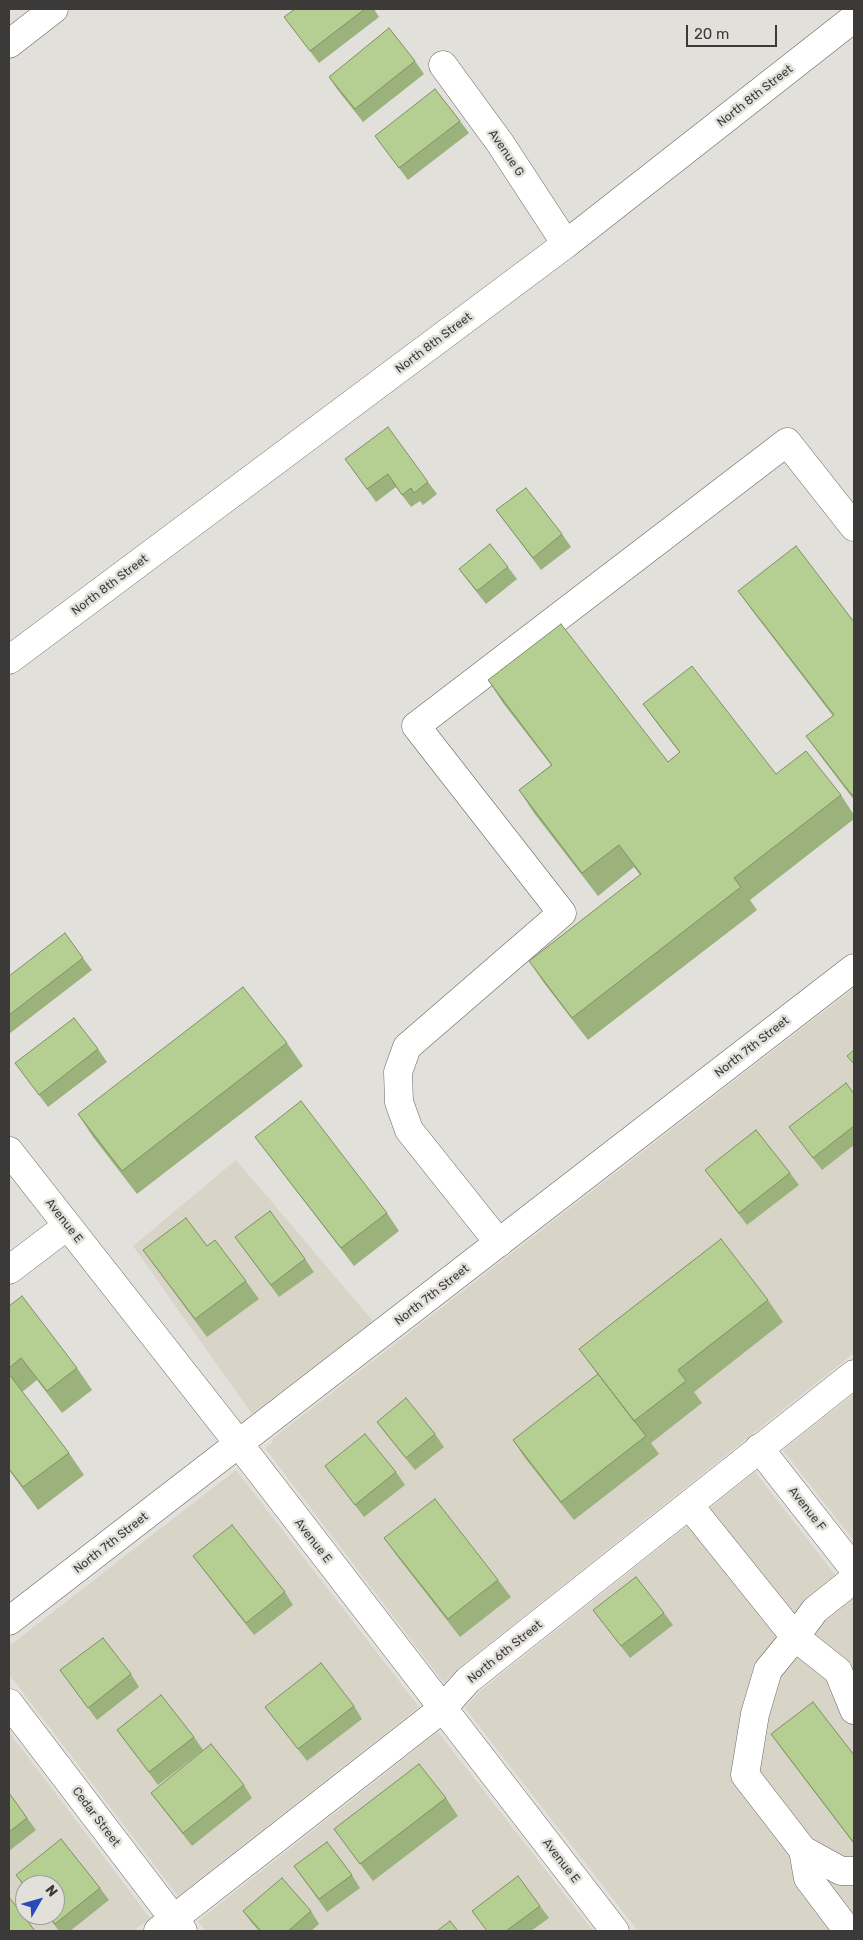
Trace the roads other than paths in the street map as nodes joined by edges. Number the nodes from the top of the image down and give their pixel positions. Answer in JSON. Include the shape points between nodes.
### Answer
{"nodes":[{"id":1,"x":54,"y":9,"type":"edge"},
{"id":2,"x":854,"y":18,"type":"edge"},
{"id":3,"x":9,"y":44,"type":"edge"},
{"id":4,"x":443,"y":65,"type":"dead end"},
{"id":5,"x":566,"y":244,"type":"junction"},
{"id":6,"x":854,"y":528,"type":"edge"},
{"id":7,"x":9,"y":660,"type":"edge"},
{"id":8,"x":854,"y":968,"type":"edge"},
{"id":9,"x":9,"y":1151,"type":"edge"},
{"id":10,"x":67,"y":1226,"type":"junction"},
{"id":11,"x":499,"y":1243,"type":"junction"},
{"id":12,"x":9,"y":1270,"type":"edge"},
{"id":13,"x":854,"y":1374,"type":"edge"},
{"id":14,"x":239,"y":1444,"type":"junction"},
{"id":15,"x":759,"y":1448,"type":"junction"},
{"id":16,"x":688,"y":1505,"type":"junction"},
{"id":17,"x":854,"y":1569,"type":"edge"},
{"id":18,"x":854,"y":1580,"type":"edge"},
{"id":19,"x":9,"y":1621,"type":"edge"},
{"id":20,"x":795,"y":1637,"type":"junction"},
{"id":21,"x":9,"y":1703,"type":"edge"},
{"id":22,"x":442,"y":1709,"type":"junction"},
{"id":23,"x":854,"y":1710,"type":"edge"},
{"id":24,"x":803,"y":1850,"type":"junction"},
{"id":25,"x":854,"y":1871,"type":"edge"},
{"id":26,"x":172,"y":1927,"type":"edge"},
{"id":27,"x":615,"y":1931,"type":"edge"},
{"id":28,"x":848,"y":1931,"type":"edge"}],
"edges":[{"from":1,"to":3,"type":"street"},
{"from":2,"to":5,"type":"street","name":"North 8th Street"},
{"from":4,"to":5,"type":"street","name":"Avenue G","via":[[500,143]]},
{"from":5,"to":7,"type":"street","name":"North 8th Street"},
{"from":6,"to":11,"type":"street","via":[[787,442],[416,726],[562,913],[407,1047],[398,1072],[400,1102],[409,1130]]},
{"from":8,"to":11,"type":"street","name":"North 7th Street"},
{"from":9,"to":10,"type":"street","name":"Avenue E"},
{"from":10,"to":12,"type":"street"},
{"from":10,"to":14,"type":"street","name":"Avenue E"},
{"from":11,"to":14,"type":"street","name":"North 7th Street"},
{"from":13,"to":15,"type":"street","name":"North 6th Street"},
{"from":14,"to":19,"type":"street","name":"North 7th Street"},
{"from":14,"to":22,"type":"street","name":"Avenue E"},
{"from":15,"to":16,"type":"street","name":"North 6th Street"},
{"from":15,"to":17,"type":"street","name":"Avenue F"},
{"from":16,"to":20,"type":"street"},
{"from":16,"to":22,"type":"street","name":"North 6th Street","via":[[468,1680]]},
{"from":18,"to":20,"type":"street","via":[[815,1610]]},
{"from":20,"to":23,"type":"street","via":[[838,1671]]},
{"from":20,"to":24,"type":"street","via":[[768,1670],[755,1714],[745,1775]]},
{"from":21,"to":26,"type":"street","name":"Cedar Street"},
{"from":22,"to":26,"type":"street","name":"North 6th Street"},
{"from":22,"to":27,"type":"street","name":"Avenue E"},
{"from":24,"to":25,"type":"street","via":[[841,1871]]},
{"from":24,"to":28,"type":"street","via":[[808,1878]]}]}
